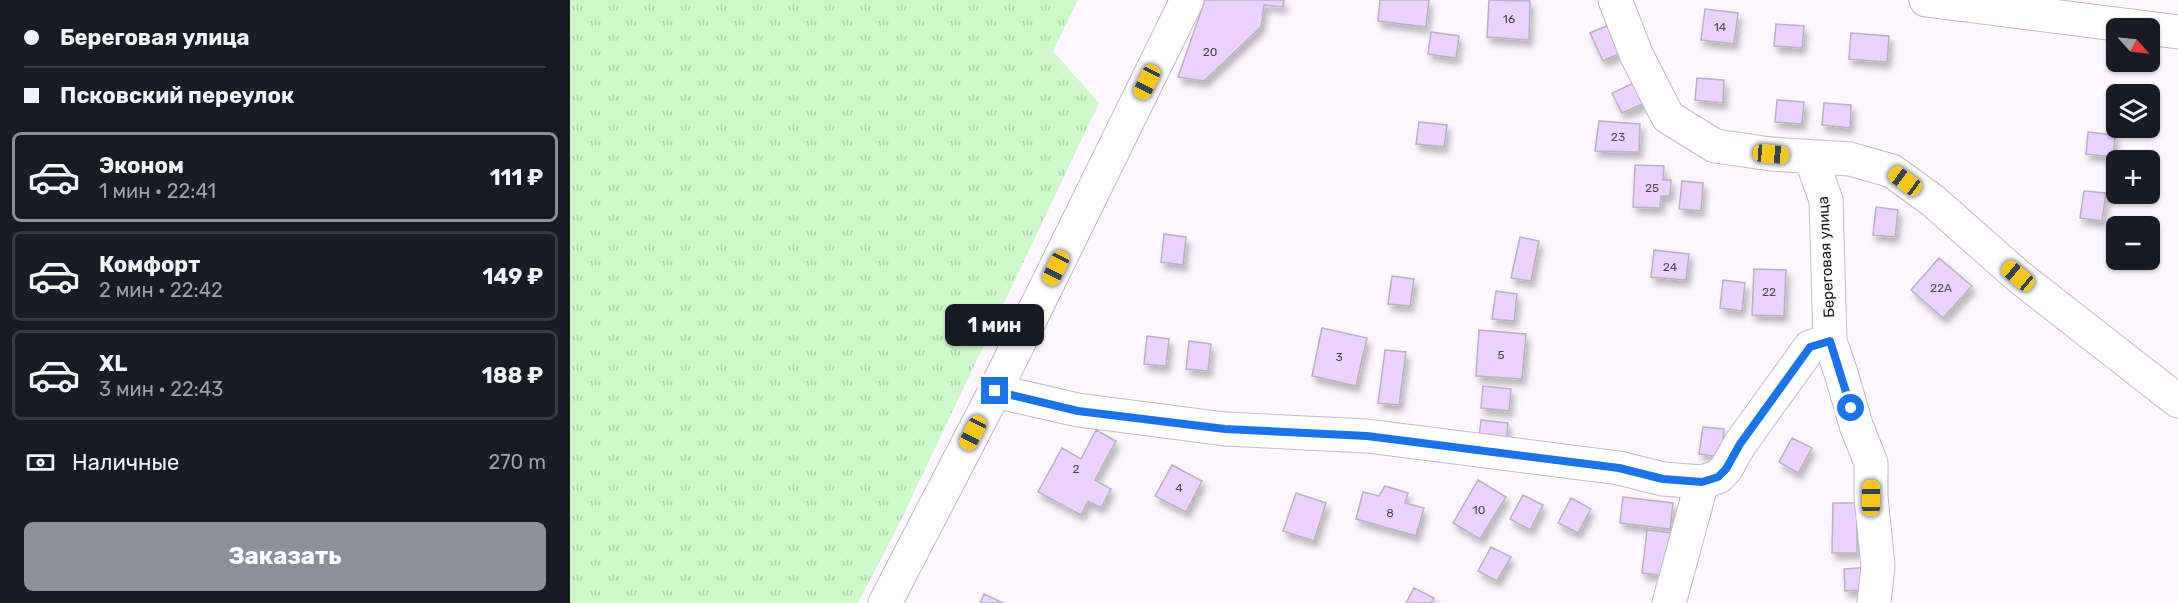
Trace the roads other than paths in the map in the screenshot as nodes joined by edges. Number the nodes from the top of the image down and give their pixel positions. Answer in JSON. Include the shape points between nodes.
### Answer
{"nodes":[{"id":1,"x":1187,"y":0,"type":"edge"},
{"id":2,"x":1615,"y":0,"type":"edge"},
{"id":3,"x":1926,"y":0,"type":"edge"},
{"id":4,"x":2178,"y":32,"type":"edge"},
{"id":5,"x":1811,"y":158,"type":"junction"},
{"id":6,"x":1830,"y":341,"type":"junction"},
{"id":7,"x":995,"y":391,"type":"junction"},
{"id":8,"x":2178,"y":401,"type":"edge"},
{"id":9,"x":1702,"y":482,"type":"junction"},
{"id":10,"x":885,"y":603,"type":"edge"},
{"id":11,"x":1669,"y":603,"type":"edge"},
{"id":12,"x":1874,"y":603,"type":"edge"}],
"edges":[{"from":1,"to":7,"type":"street"},
{"from":2,"to":5,"type":"street","via":[[1637,56],[1668,117],[1715,146]]},
{"from":3,"to":4,"type":"street"},
{"from":5,"to":6,"type":"street","name":"Береговая улица","via":[[1826,200]]},
{"from":5,"to":8,"type":"street","via":[[1850,159],[1892,171]]},
{"from":6,"to":9,"type":"street","via":[[1810,347],[1726,469],[1718,477]]},
{"from":6,"to":12,"type":"street","name":"Береговая улица","via":[[1871,463],[1878,566]]},
{"from":7,"to":9,"type":"street","via":[[1078,411],[1225,429],[1367,436]]},
{"from":7,"to":10,"type":"street"},
{"from":9,"to":11,"type":"street"}]}
